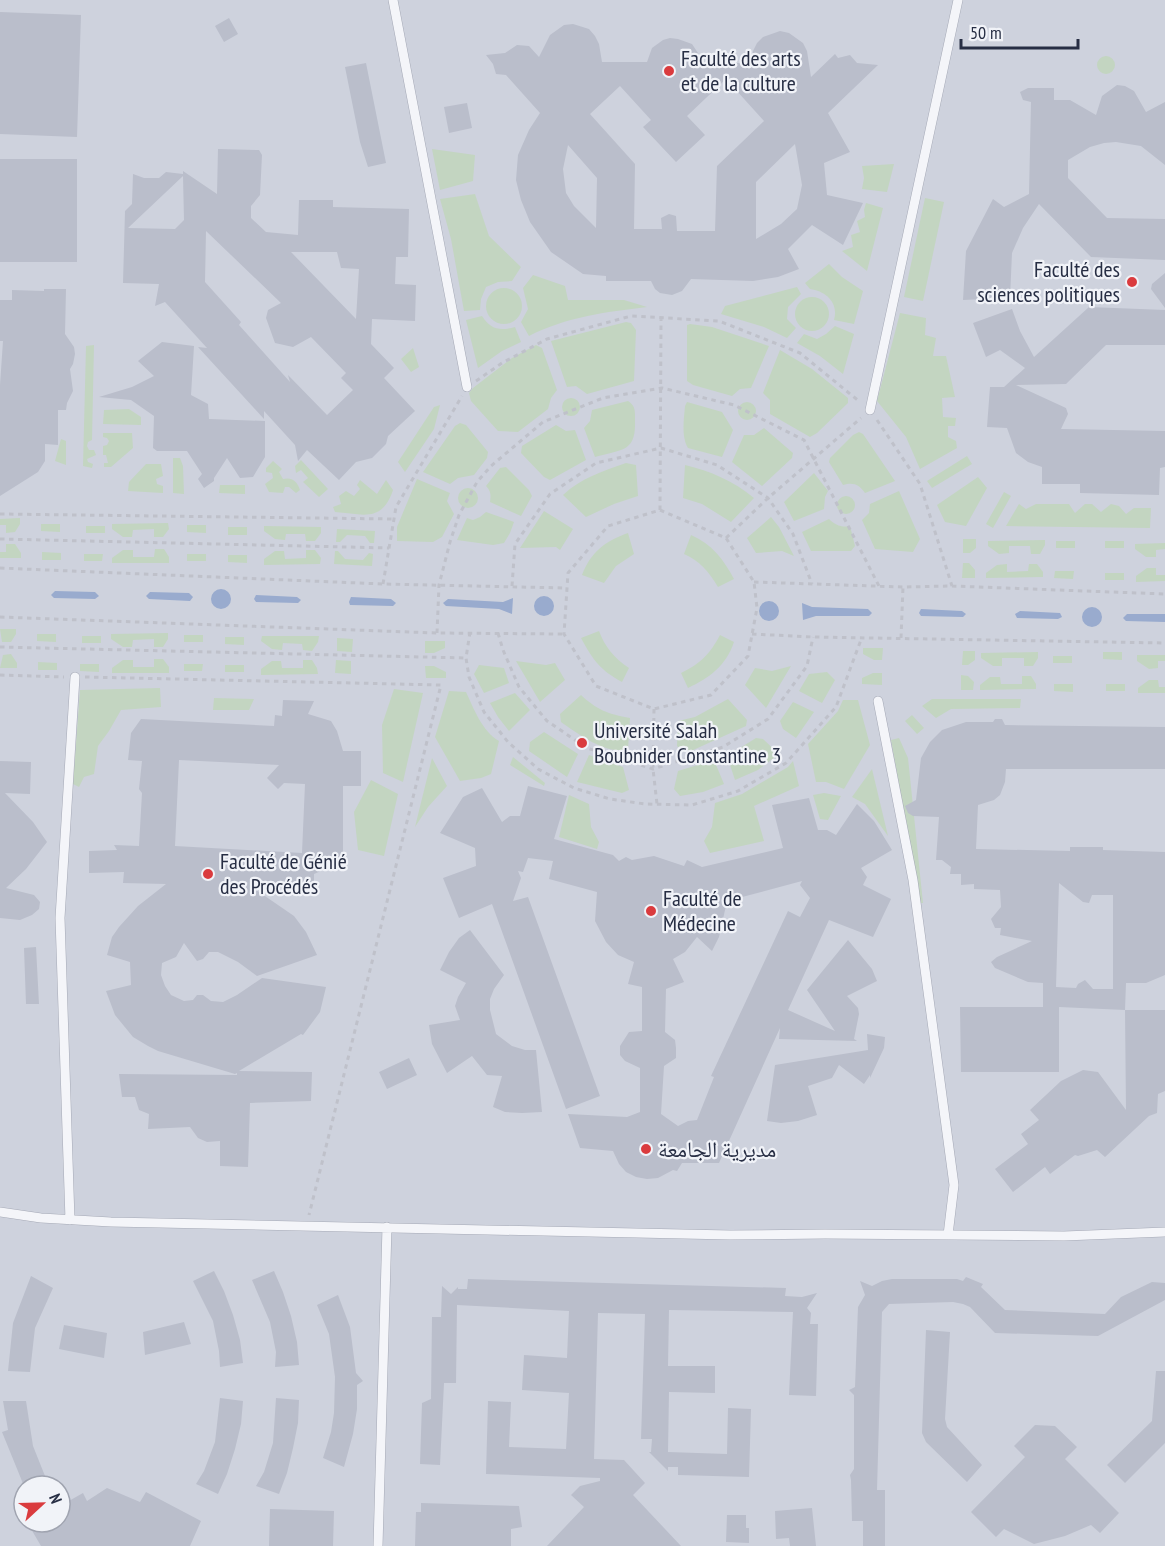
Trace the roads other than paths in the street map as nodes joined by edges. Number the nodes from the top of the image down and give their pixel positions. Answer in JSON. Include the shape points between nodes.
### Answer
{"nodes":[{"id":1,"x":393,"y":0,"type":"edge"},
{"id":2,"x":958,"y":0,"type":"edge"},
{"id":3,"x":467,"y":387,"type":"road end"},
{"id":4,"x":870,"y":410,"type":"road end"},
{"id":5,"x":75,"y":677,"type":"road end"},
{"id":6,"x":878,"y":701,"type":"dead end"},
{"id":7,"x":0,"y":1212,"type":"edge"},
{"id":8,"x":70,"y":1220,"type":"junction"},
{"id":9,"x":387,"y":1227,"type":"junction"},
{"id":10,"x":1165,"y":1232,"type":"edge"},
{"id":11,"x":948,"y":1235,"type":"junction"},
{"id":12,"x":378,"y":1546,"type":"edge"}],
"edges":[{"from":1,"to":3,"type":"lane"},
{"from":2,"to":4,"type":"lane"},
{"from":5,"to":8,"type":"lane","via":[[60,918]]},
{"from":6,"to":11,"type":"lane","via":[[913,880],[954,1185]]},
{"from":7,"to":8,"type":"lane"},
{"from":8,"to":9,"type":"lane"},
{"from":9,"to":11,"type":"lane","via":[[730,1235]]},
{"from":9,"to":12,"type":"lane"},
{"from":10,"to":11,"type":"lane"}]}
